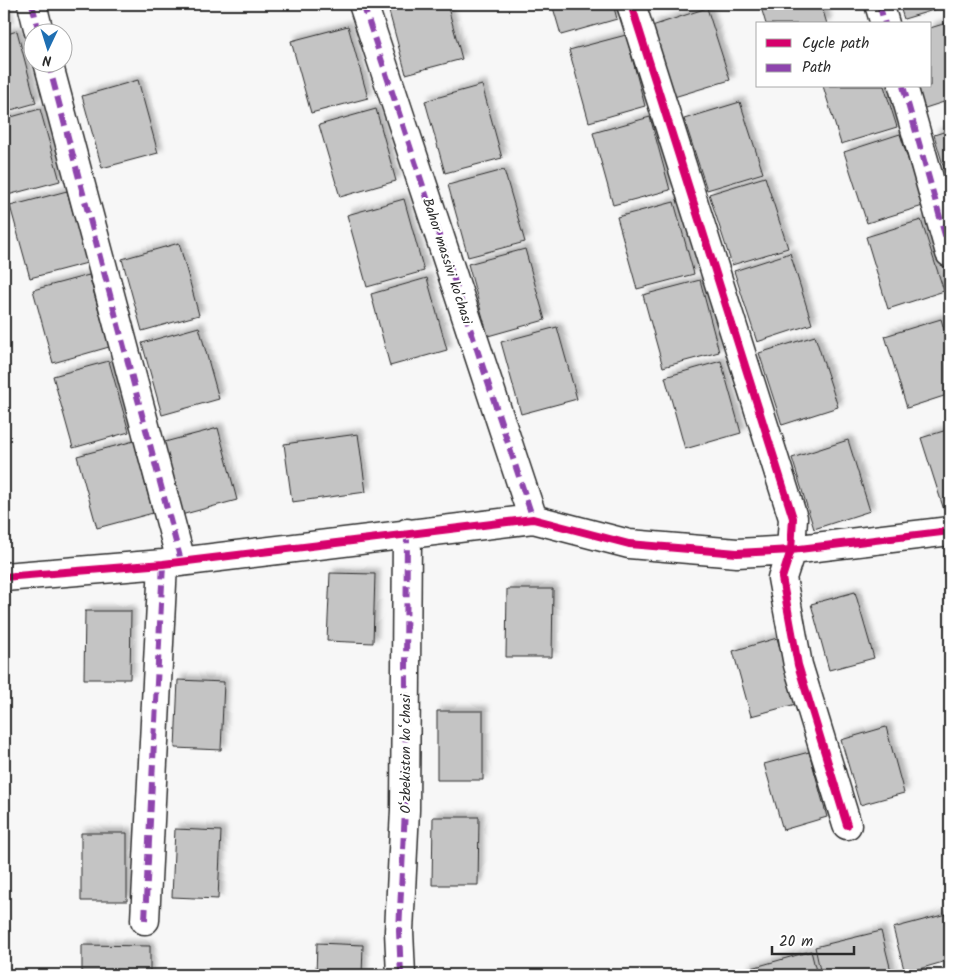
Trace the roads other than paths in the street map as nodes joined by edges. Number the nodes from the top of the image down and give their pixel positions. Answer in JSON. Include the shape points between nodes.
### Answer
{"nodes":[{"id":1,"x":32,"y":4,"type":"edge"},
{"id":2,"x":363,"y":4,"type":"edge"},
{"id":3,"x":631,"y":4,"type":"edge"},
{"id":4,"x":879,"y":4,"type":"edge"},
{"id":5,"x":37,"y":22,"type":"edge"},
{"id":6,"x":884,"y":22,"type":"edge"},
{"id":7,"x":50,"y":72,"type":"edge"},
{"id":8,"x":904,"y":88,"type":"edge"},
{"id":9,"x":950,"y":253,"type":"edge"},
{"id":10,"x":533,"y":519,"type":"junction"},
{"id":11,"x":950,"y":531,"type":"edge"},
{"id":12,"x":406,"y":533,"type":"junction"},
{"id":13,"x":791,"y":550,"type":"junction"},
{"id":14,"x":172,"y":563,"type":"junction"},
{"id":15,"x":4,"y":576,"type":"edge"},
{"id":16,"x":847,"y":825,"type":"dead end"},
{"id":17,"x":145,"y":920,"type":"dead end"},
{"id":18,"x":401,"y":975,"type":"edge"}],
"edges":[{"from":1,"to":5,"type":"street"},
{"from":2,"to":10,"type":"street","name":"Bahor massivi ko'chasi"},
{"from":3,"to":13,"type":"street","via":[[793,518]]},
{"from":4,"to":6,"type":"street"},
{"from":7,"to":14,"type":"street"},
{"from":8,"to":9,"type":"street"},
{"from":10,"to":12,"type":"street"},
{"from":10,"to":13,"type":"street","via":[[629,544],[737,553]]},
{"from":11,"to":13,"type":"street"},
{"from":12,"to":14,"type":"street"},
{"from":12,"to":18,"type":"street","name":"O‘zbekiston ko‘chasi"},
{"from":13,"to":16,"type":"street","via":[[782,578],[798,665]]},
{"from":14,"to":15,"type":"street"},
{"from":14,"to":17,"type":"street"}]}
